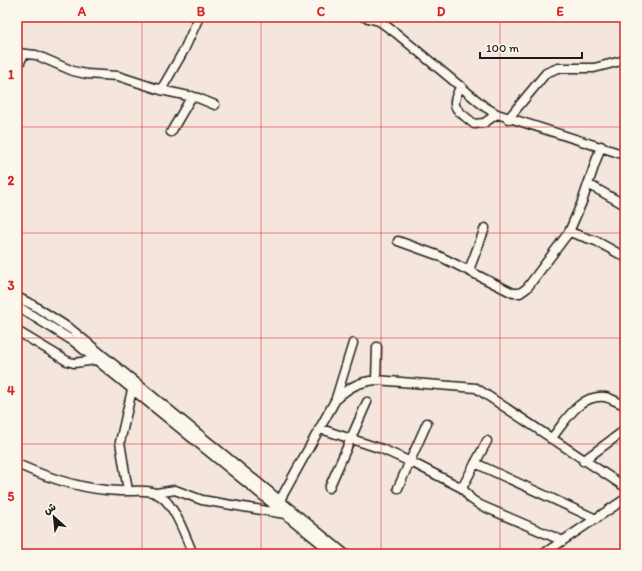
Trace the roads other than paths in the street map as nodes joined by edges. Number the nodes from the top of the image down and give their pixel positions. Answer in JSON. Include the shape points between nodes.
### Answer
{"nodes":[{"id":1,"x":199,"y":17,"type":"edge"},
{"id":2,"x":364,"y":17,"type":"edge"},
{"id":3,"x":21,"y":53,"type":"edge"},
{"id":4,"x":625,"y":60,"type":"edge"},
{"id":5,"x":17,"y":68,"type":"edge"},
{"id":6,"x":461,"y":86,"type":"junction"},
{"id":7,"x":161,"y":90,"type":"junction"},
{"id":8,"x":192,"y":96,"type":"junction"},
{"id":9,"x":215,"y":106,"type":"dead end"},
{"id":10,"x":498,"y":114,"type":"junction"},
{"id":11,"x":508,"y":119,"type":"junction"},
{"id":12,"x":171,"y":132,"type":"dead end"},
{"id":13,"x":601,"y":146,"type":"junction"},
{"id":14,"x":625,"y":155,"type":"edge"},
{"id":15,"x":588,"y":184,"type":"junction"},
{"id":16,"x":625,"y":204,"type":"edge"},
{"id":17,"x":485,"y":228,"type":"dead end"},
{"id":18,"x":568,"y":232,"type":"junction"},
{"id":19,"x":398,"y":242,"type":"dead end"},
{"id":20,"x":625,"y":257,"type":"edge"},
{"id":21,"x":469,"y":270,"type":"junction"},
{"id":22,"x":17,"y":297,"type":"edge"},
{"id":23,"x":17,"y":306,"type":"edge"},
{"id":24,"x":17,"y":332,"type":"edge"},
{"id":25,"x":353,"y":343,"type":"dead end"},
{"id":26,"x":378,"y":347,"type":"dead end"},
{"id":27,"x":96,"y":360,"type":"junction"},
{"id":28,"x":376,"y":380,"type":"junction"},
{"id":29,"x":132,"y":390,"type":"junction"},
{"id":30,"x":336,"y":399,"type":"junction"},
{"id":31,"x":367,"y":402,"type":"dead end"},
{"id":32,"x":625,"y":405,"type":"edge"},
{"id":33,"x":427,"y":423,"type":"dead end"},
{"id":34,"x":321,"y":429,"type":"junction"},
{"id":35,"x":625,"y":430,"type":"edge"},
{"id":36,"x":352,"y":439,"type":"junction"},
{"id":37,"x":551,"y":439,"type":"junction"},
{"id":38,"x":487,"y":441,"type":"dead end"},
{"id":39,"x":583,"y":461,"type":"junction"},
{"id":40,"x":409,"y":462,"type":"junction"},
{"id":41,"x":475,"y":463,"type":"junction"},
{"id":42,"x":17,"y":464,"type":"edge"},
{"id":43,"x":625,"y":487,"type":"edge"},
{"id":44,"x":329,"y":488,"type":"dead end"},
{"id":45,"x":398,"y":488,"type":"dead end"},
{"id":46,"x":462,"y":488,"type":"junction"},
{"id":47,"x":128,"y":491,"type":"junction"},
{"id":48,"x":157,"y":493,"type":"junction"},
{"id":49,"x":625,"y":499,"type":"edge"},
{"id":50,"x":280,"y":500,"type":"junction"},
{"id":51,"x":288,"y":515,"type":"junction"},
{"id":52,"x":596,"y":518,"type":"junction"},
{"id":53,"x":563,"y":541,"type":"junction"},
{"id":54,"x":193,"y":554,"type":"edge"},
{"id":55,"x":334,"y":554,"type":"edge"},
{"id":56,"x":346,"y":554,"type":"edge"},
{"id":57,"x":543,"y":554,"type":"edge"}],
"edges":[{"from":1,"to":7,"type":"street"},
{"from":2,"to":6,"type":"street","via":[[379,21]]},
{"from":3,"to":5,"type":"street"},
{"from":3,"to":7,"type":"street","via":[[36,55],[86,74],[118,76]]},
{"from":4,"to":11,"type":"street","via":[[594,68],[558,68],[546,73]]},
{"from":6,"to":10,"type":"street"},
{"from":6,"to":10,"type":"street","via":[[453,99],[454,104],[474,124],[484,124]]},
{"from":7,"to":8,"type":"street"},
{"from":8,"to":9,"type":"street"},
{"from":8,"to":12,"type":"street"},
{"from":10,"to":11,"type":"street"},
{"from":11,"to":13,"type":"street"},
{"from":13,"to":14,"type":"street"},
{"from":13,"to":15,"type":"street"},
{"from":15,"to":16,"type":"street"},
{"from":15,"to":18,"type":"street"},
{"from":17,"to":21,"type":"street"},
{"from":18,"to":20,"type":"street","via":[[596,241]]},
{"from":18,"to":21,"type":"street","via":[[528,288],[520,293],[513,293]]},
{"from":19,"to":21,"type":"street","via":[[437,255]]},
{"from":22,"to":50,"type":"street","via":[[33,304],[72,330]]},
{"from":23,"to":27,"type":"street","via":[[73,341]]},
{"from":24,"to":27,"type":"street","via":[[74,363]]},
{"from":25,"to":30,"type":"street"},
{"from":26,"to":28,"type":"street"},
{"from":27,"to":29,"type":"street"},
{"from":28,"to":30,"type":"street","via":[[360,382],[347,388]]},
{"from":28,"to":37,"type":"street","via":[[476,388]]},
{"from":29,"to":47,"type":"street","via":[[120,442]]},
{"from":29,"to":51,"type":"street"},
{"from":30,"to":34,"type":"street"},
{"from":31,"to":36,"type":"street"},
{"from":32,"to":37,"type":"street","via":[[606,397],[596,396],[585,400]]},
{"from":33,"to":40,"type":"street"},
{"from":34,"to":36,"type":"street"},
{"from":34,"to":50,"type":"street"},
{"from":35,"to":39,"type":"street"},
{"from":36,"to":40,"type":"street"},
{"from":36,"to":44,"type":"street"},
{"from":37,"to":39,"type":"street"},
{"from":38,"to":41,"type":"street"},
{"from":39,"to":43,"type":"street"},
{"from":40,"to":45,"type":"street"},
{"from":40,"to":46,"type":"street"},
{"from":41,"to":46,"type":"street"},
{"from":41,"to":52,"type":"street"},
{"from":42,"to":47,"type":"street","via":[[50,477],[78,484]]},
{"from":46,"to":53,"type":"street","via":[[480,505]]},
{"from":47,"to":48,"type":"street","via":[[146,490]]},
{"from":48,"to":51,"type":"street","via":[[175,490],[202,500]]},
{"from":48,"to":54,"type":"street","via":[[165,499],[172,510]]},
{"from":49,"to":52,"type":"street"},
{"from":50,"to":56,"type":"street"},
{"from":51,"to":55,"type":"street"},
{"from":52,"to":53,"type":"street"},
{"from":53,"to":57,"type":"street"}]}
